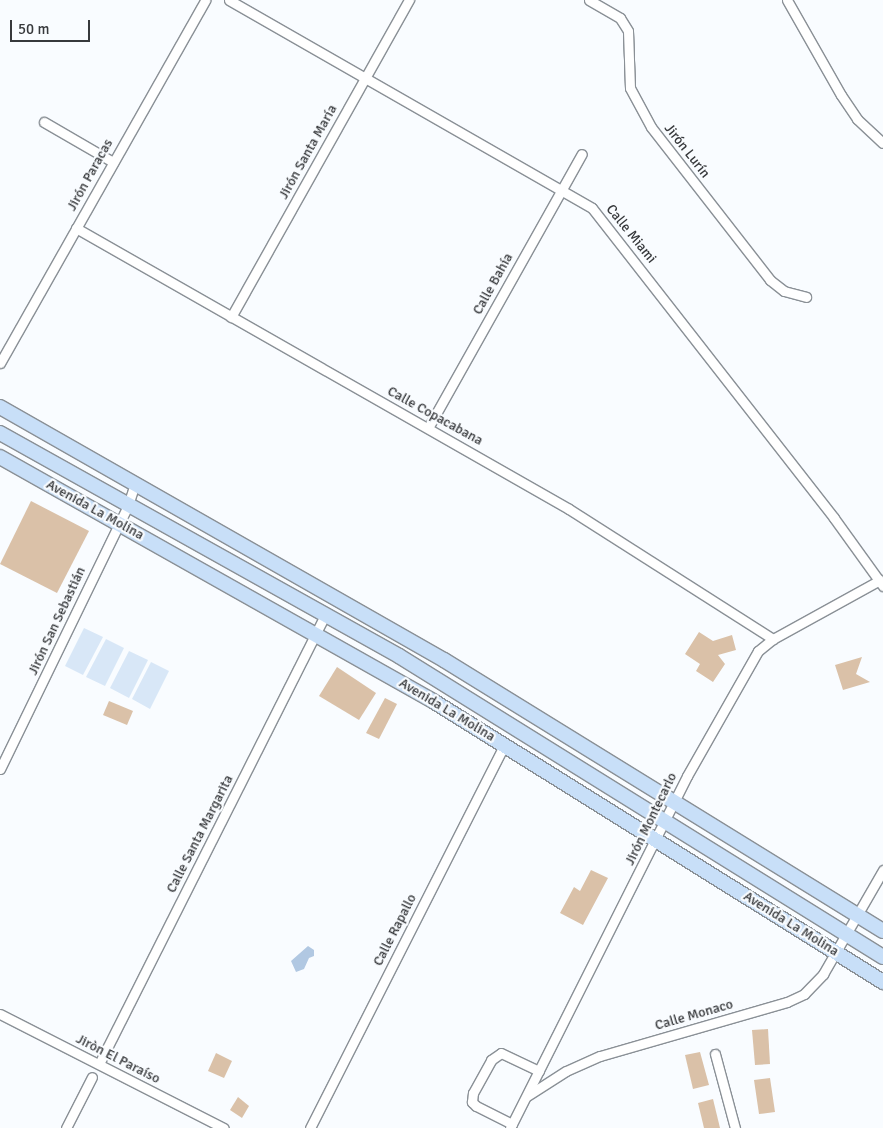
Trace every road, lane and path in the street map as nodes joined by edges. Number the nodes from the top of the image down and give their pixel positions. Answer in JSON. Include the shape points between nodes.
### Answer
{"nodes":[{"id":1,"x":205,"y":0,"type":"edge"},
{"id":2,"x":229,"y":0,"type":"edge"},
{"id":3,"x":409,"y":0,"type":"edge"},
{"id":4,"x":589,"y":0,"type":"edge"},
{"id":5,"x":787,"y":0,"type":"edge"},
{"id":6,"x":366,"y":77,"type":"junction"},
{"id":7,"x":44,"y":122,"type":"dead end"},
{"id":8,"x":883,"y":143,"type":"edge"},
{"id":9,"x":582,"y":154,"type":"dead end"},
{"id":10,"x":113,"y":162,"type":"junction"},
{"id":11,"x":562,"y":188,"type":"junction"},
{"id":12,"x":76,"y":228,"type":"junction"},
{"id":13,"x":806,"y":298,"type":"dead end"},
{"id":14,"x":231,"y":317,"type":"junction"},
{"id":15,"x":0,"y":363,"type":"edge"},
{"id":16,"x":0,"y":407,"type":"edge"},
{"id":17,"x":428,"y":428,"type":"junction"},
{"id":18,"x":0,"y":433,"type":"edge"},
{"id":19,"x":5,"y":460,"type":"edge"},
{"id":20,"x":51,"y":462,"type":"junction"},
{"id":21,"x":135,"y":484,"type":"junction"},
{"id":22,"x":128,"y":505,"type":"junction"},
{"id":23,"x":118,"y":523,"type":"junction"},
{"id":24,"x":882,"y":583,"type":"edge"},
{"id":25,"x":325,"y":615,"type":"junction"},
{"id":26,"x":316,"y":634,"type":"junction"},
{"id":27,"x":773,"y":639,"type":"junction"},
{"id":28,"x":505,"y":744,"type":"junction"},
{"id":29,"x":0,"y":769,"type":"edge"},
{"id":30,"x":675,"y":801,"type":"junction"},
{"id":31,"x":666,"y":820,"type":"junction"},
{"id":32,"x":657,"y":839,"type":"junction"},
{"id":33,"x":883,"y":870,"type":"edge"},
{"id":34,"x":857,"y":915,"type":"junction"},
{"id":35,"x":883,"y":931,"type":"edge"},
{"id":36,"x":846,"y":934,"type":"junction"},
{"id":37,"x":836,"y":953,"type":"junction"},
{"id":38,"x":883,"y":957,"type":"edge"},
{"id":39,"x":883,"y":982,"type":"edge"},
{"id":40,"x":0,"y":1014,"type":"edge"},
{"id":41,"x":715,"y":1054,"type":"dead end"},
{"id":42,"x":99,"y":1064,"type":"junction"},
{"id":43,"x":538,"y":1072,"type":"junction"},
{"id":44,"x":92,"y":1077,"type":"dead end"},
{"id":45,"x":527,"y":1096,"type":"junction"},
{"id":46,"x":511,"y":1126,"type":"edge"},
{"id":47,"x":66,"y":1128,"type":"edge"},
{"id":48,"x":224,"y":1128,"type":"edge"},
{"id":49,"x":310,"y":1128,"type":"edge"},
{"id":50,"x":735,"y":1128,"type":"edge"}],
"edges":[{"from":1,"to":10,"type":"street","name":"Jirón Paracas"},
{"from":2,"to":6,"type":"street","name":"Calle Miami"},
{"from":3,"to":6,"type":"street","name":"Jirón Santa María"},
{"from":4,"to":13,"type":"street","name":"Jirón Lurín","via":[[620,18],[628,31],[630,88],[651,127],[770,280],[784,291]]},
{"from":5,"to":8,"type":"street","via":[[857,119]]},
{"from":6,"to":11,"type":"street","name":"Calle Miami"},
{"from":6,"to":14,"type":"street","name":"Jirón Santa María"},
{"from":7,"to":10,"type":"street"},
{"from":9,"to":11,"type":"street","name":"Calle Bahía"},
{"from":10,"to":12,"type":"street","name":"Jirón Paracas"},
{"from":11,"to":17,"type":"street","name":"Calle Bahía"},
{"from":11,"to":24,"type":"street","name":"Calle Miami","via":[[592,208],[606,222]]},
{"from":12,"to":14,"type":"street","name":"Calle Copacabana"},
{"from":12,"to":15,"type":"street","name":"Jirón Paracas"},
{"from":14,"to":17,"type":"street","name":"Calle Copacabana"},
{"from":16,"to":21,"type":"main road"},
{"from":17,"to":27,"type":"street","name":"Calle Copacabana","via":[[569,509]]},
{"from":18,"to":20,"type":"main road","name":"Avenida La Molina"},
{"from":19,"to":20,"type":"main road"},
{"from":19,"to":23,"type":"main road","name":"Avenida La Molina"},
{"from":20,"to":22,"type":"main road","name":"Avenida La Molina"},
{"from":21,"to":22,"type":"street","name":"Jirón San Sebastián"},
{"from":21,"to":30,"type":"main road","via":[[444,660]]},
{"from":22,"to":23,"type":"street","name":"Jirón San Sebastián"},
{"from":22,"to":25,"type":"main road","name":"Avenida La Molina"},
{"from":23,"to":26,"type":"main road","name":"Avenida La Molina"},
{"from":23,"to":29,"type":"street","name":"Jirón San Sebastián"},
{"from":24,"to":27,"type":"street","name":"Jirón Montecarlo"},
{"from":25,"to":26,"type":"street","name":"Calle Santa Margarita"},
{"from":25,"to":31,"type":"main road","name":"Avenida La Molina","via":[[495,714]]},
{"from":26,"to":28,"type":"main road","name":"Avenida La Molina"},
{"from":26,"to":42,"type":"street","name":"Calle Santa Margarita"},
{"from":27,"to":30,"type":"street","name":"Jirón Montecarlo","via":[[755,656]]},
{"from":28,"to":32,"type":"main road","name":"Avenida La Molina"},
{"from":28,"to":49,"type":"street","name":"Calle Rapallo"},
{"from":30,"to":31,"type":"street","name":"Jirón Montecarlo"},
{"from":30,"to":34,"type":"main road"},
{"from":31,"to":32,"type":"street","name":"Jirón Montecarlo"},
{"from":31,"to":36,"type":"main road","name":"Avenida La Molina"},
{"from":32,"to":37,"type":"main road","name":"Avenida La Molina"},
{"from":32,"to":43,"type":"street","name":"Jirón Montecarlo"},
{"from":33,"to":34,"type":"street"},
{"from":34,"to":35,"type":"main road"},
{"from":34,"to":36,"type":"street"},
{"from":36,"to":37,"type":"street","name":"Calle Monaco"},
{"from":36,"to":38,"type":"main road","name":"Avenida La Molina"},
{"from":37,"to":39,"type":"main road","name":"Avenida La Molina"},
{"from":37,"to":45,"type":"street","name":"Calle Monaco","via":[[818,981],[796,999],[600,1056],[566,1071]]},
{"from":40,"to":42,"type":"street","name":"Jiròn El Paraíso"},
{"from":41,"to":50,"type":"street"},
{"from":42,"to":48,"type":"street","name":"Jiròn El Paraíso"},
{"from":43,"to":45,"type":"street","name":"Jirón Montecarlo"},
{"from":43,"to":46,"type":"street","via":[[501,1052],[491,1060],[474,1093],[472,1102],[476,1106]]},
{"from":44,"to":47,"type":"street"},
{"from":45,"to":46,"type":"street","name":"Jirón Montecarlo"}]}
